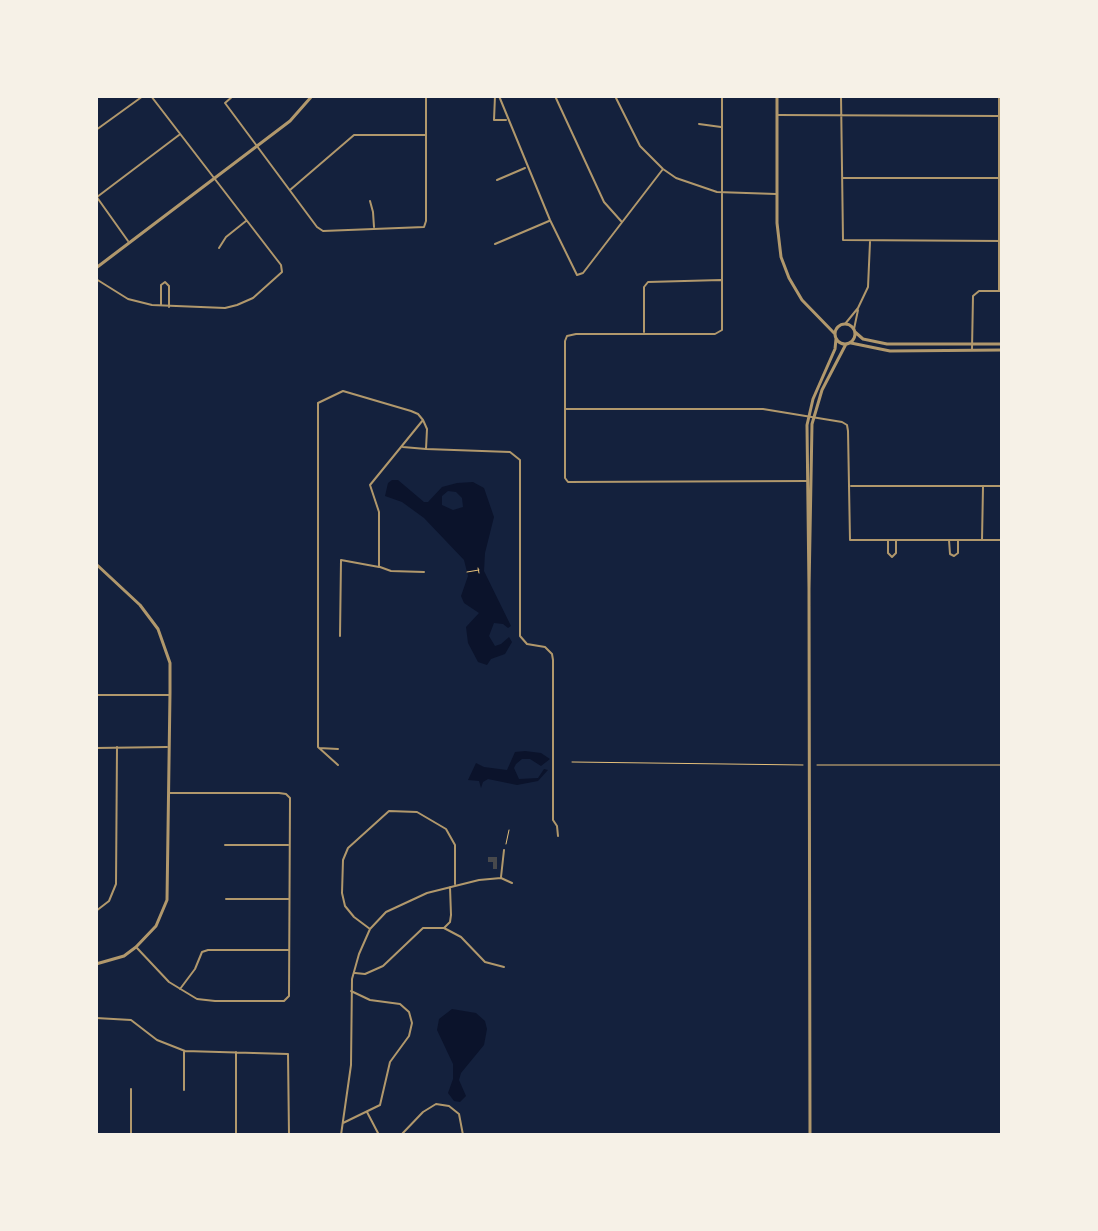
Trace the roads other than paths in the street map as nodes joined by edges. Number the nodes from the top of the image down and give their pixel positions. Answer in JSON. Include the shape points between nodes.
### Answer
{"nodes":[{"id":1,"x":143,"y":96,"type":"edge"},
{"id":2,"x":151,"y":96,"type":"edge"},
{"id":3,"x":233,"y":96,"type":"edge"},
{"id":4,"x":312,"y":96,"type":"edge"},
{"id":5,"x":426,"y":96,"type":"edge"},
{"id":6,"x":497,"y":96,"type":"edge"},
{"id":7,"x":555,"y":96,"type":"edge"},
{"id":8,"x":615,"y":96,"type":"edge"},
{"id":9,"x":722,"y":96,"type":"edge"},
{"id":10,"x":777,"y":96,"type":"edge"},
{"id":11,"x":841,"y":96,"type":"edge"},
{"id":12,"x":999,"y":96,"type":"edge"},
{"id":13,"x":220,"y":97,"type":"edge"},
{"id":14,"x":225,"y":103,"type":"junction"},
{"id":15,"x":777,"y":115,"type":"junction"},
{"id":16,"x":841,"y":115,"type":"junction"},
{"id":17,"x":999,"y":116,"type":"junction"},
{"id":18,"x":507,"y":120,"type":"junction"},
{"id":19,"x":699,"y":124,"type":"dead end"},
{"id":20,"x":722,"y":127,"type":"junction"},
{"id":21,"x":96,"y":130,"type":"edge"},
{"id":22,"x":181,"y":134,"type":"junction"},
{"id":23,"x":426,"y":135,"type":"junction"},
{"id":24,"x":256,"y":146,"type":"junction"},
{"id":25,"x":527,"y":167,"type":"junction"},
{"id":26,"x":663,"y":169,"type":"junction"},
{"id":27,"x":214,"y":177,"type":"junction"},
{"id":28,"x":842,"y":178,"type":"junction"},
{"id":29,"x":1001,"y":178,"type":"edge"},
{"id":30,"x":497,"y":180,"type":"dead end"},
{"id":31,"x":289,"y":190,"type":"junction"},
{"id":32,"x":722,"y":193,"type":"junction"},
{"id":33,"x":777,"y":194,"type":"junction"},
{"id":34,"x":96,"y":197,"type":"edge"},
{"id":35,"x":370,"y":201,"type":"dead end"},
{"id":36,"x":550,"y":220,"type":"junction"},
{"id":37,"x":247,"y":221,"type":"junction"},
{"id":38,"x":622,"y":222,"type":"junction"},
{"id":39,"x":374,"y":227,"type":"junction"},
{"id":40,"x":870,"y":241,"type":"junction"},
{"id":41,"x":1001,"y":241,"type":"edge"},
{"id":42,"x":129,"y":242,"type":"junction"},
{"id":43,"x":495,"y":244,"type":"dead end"},
{"id":44,"x":219,"y":248,"type":"dead end"},
{"id":45,"x":96,"y":268,"type":"edge"},
{"id":46,"x":96,"y":279,"type":"edge"},
{"id":47,"x":722,"y":280,"type":"junction"},
{"id":48,"x":1000,"y":291,"type":"edge"},
{"id":49,"x":161,"y":306,"type":"junction"},
{"id":50,"x":169,"y":307,"type":"junction"},
{"id":51,"x":858,"y":308,"type":"junction"},
{"id":52,"x":820,"y":319,"type":"junction"},
{"id":53,"x":843,"y":325,"type":"junction"},
{"id":54,"x":855,"y":331,"type":"junction"},
{"id":55,"x":644,"y":334,"type":"junction"},
{"id":56,"x":835,"y":336,"type":"junction"},
{"id":57,"x":849,"y":344,"type":"junction"},
{"id":58,"x":972,"y":344,"type":"junction"},
{"id":59,"x":1002,"y":344,"type":"edge"},
{"id":60,"x":972,"y":350,"type":"junction"},
{"id":61,"x":1002,"y":350,"type":"edge"},
{"id":62,"x":565,"y":409,"type":"junction"},
{"id":63,"x":811,"y":416,"type":"junction"},
{"id":64,"x":423,"y":420,"type":"junction"},
{"id":65,"x":403,"y":447,"type":"junction"},
{"id":66,"x":426,"y":449,"type":"junction"},
{"id":67,"x":810,"y":481,"type":"junction"},
{"id":68,"x":849,"y":486,"type":"junction"},
{"id":69,"x":983,"y":486,"type":"junction"},
{"id":70,"x":1002,"y":486,"type":"edge"},
{"id":71,"x":888,"y":540,"type":"junction"},
{"id":72,"x":896,"y":540,"type":"junction"},
{"id":73,"x":949,"y":540,"type":"junction"},
{"id":74,"x":958,"y":540,"type":"junction"},
{"id":75,"x":982,"y":540,"type":"junction"},
{"id":76,"x":1002,"y":540,"type":"edge"},
{"id":77,"x":96,"y":564,"type":"edge"},
{"id":78,"x":379,"y":567,"type":"junction"},
{"id":79,"x":424,"y":572,"type":"dead end"},
{"id":80,"x":340,"y":636,"type":"dead end"},
{"id":81,"x":96,"y":695,"type":"edge"},
{"id":82,"x":170,"y":695,"type":"junction"},
{"id":83,"x":117,"y":747,"type":"junction"},
{"id":84,"x":170,"y":747,"type":"junction"},
{"id":85,"x":318,"y":747,"type":"junction"},
{"id":86,"x":96,"y":748,"type":"edge"},
{"id":87,"x":338,"y":749,"type":"dead end"},
{"id":88,"x":338,"y":765,"type":"dead end"},
{"id":89,"x":170,"y":793,"type":"junction"},
{"id":90,"x":558,"y":836,"type":"dead end"},
{"id":91,"x":225,"y":845,"type":"dead end"},
{"id":92,"x":290,"y":845,"type":"junction"},
{"id":93,"x":504,"y":850,"type":"road end"},
{"id":94,"x":501,"y":878,"type":"junction"},
{"id":95,"x":512,"y":883,"type":"dead end"},
{"id":96,"x":455,"y":885,"type":"junction"},
{"id":97,"x":450,"y":887,"type":"junction"},
{"id":98,"x":226,"y":899,"type":"dead end"},
{"id":99,"x":290,"y":899,"type":"junction"},
{"id":100,"x":96,"y":911,"type":"edge"},
{"id":101,"x":444,"y":928,"type":"junction"},
{"id":102,"x":370,"y":929,"type":"junction"},
{"id":103,"x":136,"y":947,"type":"junction"},
{"id":104,"x":289,"y":950,"type":"junction"},
{"id":105,"x":96,"y":964,"type":"edge"},
{"id":106,"x":504,"y":967,"type":"dead end"},
{"id":107,"x":353,"y":973,"type":"junction"},
{"id":108,"x":179,"y":990,"type":"junction"},
{"id":109,"x":351,"y":991,"type":"junction"},
{"id":110,"x":96,"y":1018,"type":"edge"},
{"id":111,"x":185,"y":1051,"type":"junction"},
{"id":112,"x":236,"y":1052,"type":"junction"},
{"id":113,"x":131,"y":1089,"type":"dead end"},
{"id":114,"x":184,"y":1090,"type":"dead end"},
{"id":115,"x":367,"y":1112,"type":"junction"},
{"id":116,"x":341,"y":1124,"type":"junction"},
{"id":117,"x":131,"y":1135,"type":"edge"},
{"id":118,"x":236,"y":1135,"type":"edge"},
{"id":119,"x":289,"y":1135,"type":"edge"},
{"id":120,"x":341,"y":1135,"type":"edge"},
{"id":121,"x":379,"y":1135,"type":"edge"},
{"id":122,"x":401,"y":1135,"type":"edge"},
{"id":123,"x":463,"y":1135,"type":"edge"},
{"id":124,"x":810,"y":1135,"type":"edge"}],
"edges":[{"from":1,"to":21,"type":"street"},
{"from":2,"to":22,"type":"street"},
{"from":3,"to":14,"type":"street"},
{"from":4,"to":24,"type":"street"},
{"from":5,"to":23,"type":"street"},
{"from":6,"to":18,"type":"street"},
{"from":6,"to":18,"type":"street","via":[[494,120]]},
{"from":7,"to":38,"type":"street","via":[[604,202]]},
{"from":8,"to":26,"type":"street","via":[[636,140]]},
{"from":9,"to":20,"type":"street"},
{"from":10,"to":15,"type":"street"},
{"from":11,"to":16,"type":"street"},
{"from":12,"to":17,"type":"street"},
{"from":13,"to":14,"type":"street"},
{"from":14,"to":24,"type":"street"},
{"from":15,"to":16,"type":"street"},
{"from":15,"to":33,"type":"street"},
{"from":16,"to":17,"type":"street"},
{"from":16,"to":28,"type":"street"},
{"from":17,"to":29,"type":"street"},
{"from":18,"to":25,"type":"street"},
{"from":19,"to":20,"type":"street"},
{"from":20,"to":32,"type":"street"},
{"from":22,"to":27,"type":"street"},
{"from":22,"to":34,"type":"street"},
{"from":23,"to":31,"type":"street","via":[[354,135]]},
{"from":23,"to":39,"type":"street","via":[[426,225]]},
{"from":24,"to":27,"type":"street"},
{"from":24,"to":31,"type":"street"},
{"from":25,"to":30,"type":"street"},
{"from":25,"to":36,"type":"street"},
{"from":26,"to":32,"type":"street","via":[[688,184]]},
{"from":26,"to":38,"type":"street"},
{"from":27,"to":37,"type":"street"},
{"from":27,"to":42,"type":"street"},
{"from":28,"to":29,"type":"street"},
{"from":28,"to":40,"type":"street","via":[[843,240]]},
{"from":29,"to":41,"type":"street"},
{"from":31,"to":39,"type":"street","via":[[320,230]]},
{"from":32,"to":33,"type":"street"},
{"from":32,"to":47,"type":"street"},
{"from":33,"to":52,"type":"street","via":[[784,267]]},
{"from":34,"to":42,"type":"street"},
{"from":35,"to":39,"type":"street"},
{"from":36,"to":38,"type":"street","via":[[579,275]]},
{"from":36,"to":43,"type":"street"},
{"from":37,"to":44,"type":"street"},
{"from":37,"to":50,"type":"street","via":[[282,272],[237,305]]},
{"from":40,"to":41,"type":"street"},
{"from":40,"to":51,"type":"street","via":[[869,278]]},
{"from":41,"to":48,"type":"street"},
{"from":42,"to":45,"type":"street"},
{"from":46,"to":49,"type":"street","via":[[128,299]]},
{"from":47,"to":55,"type":"street","via":[[646,283]]},
{"from":47,"to":55,"type":"street","via":[[718,334]]},
{"from":48,"to":58,"type":"street","via":[[973,296]]},
{"from":49,"to":50,"type":"street"},
{"from":49,"to":50,"type":"street","via":[[165,282]]},
{"from":51,"to":53,"type":"street"},
{"from":51,"to":54,"type":"street"},
{"from":52,"to":53,"type":"street"},
{"from":52,"to":56,"type":"street"},
{"from":53,"to":54,"type":"street"},
{"from":53,"to":56,"type":"street"},
{"from":54,"to":57,"type":"street"},
{"from":54,"to":58,"type":"street","via":[[887,344]]},
{"from":55,"to":62,"type":"street","via":[[567,336]]},
{"from":56,"to":57,"type":"street"},
{"from":56,"to":63,"type":"street"},
{"from":57,"to":60,"type":"street","via":[[890,351]]},
{"from":57,"to":63,"type":"street"},
{"from":58,"to":59,"type":"street"},
{"from":58,"to":60,"type":"street"},
{"from":60,"to":61,"type":"street"},
{"from":62,"to":63,"type":"street","via":[[763,409]]},
{"from":62,"to":67,"type":"street","via":[[568,482]]},
{"from":63,"to":67,"type":"street"},
{"from":63,"to":68,"type":"street","via":[[847,425]]},
{"from":64,"to":65,"type":"street"},
{"from":64,"to":66,"type":"street"},
{"from":64,"to":85,"type":"street","via":[[411,411],[343,391],[318,403]]},
{"from":65,"to":66,"type":"street"},
{"from":65,"to":78,"type":"street","via":[[370,485],[379,512]]},
{"from":66,"to":90,"type":"street","via":[[510,452],[520,460],[520,636],[552,654],[553,820]]},
{"from":67,"to":124,"type":"street"},
{"from":68,"to":69,"type":"street"},
{"from":68,"to":71,"type":"street","via":[[850,539]]},
{"from":69,"to":70,"type":"street"},
{"from":69,"to":75,"type":"street"},
{"from":71,"to":72,"type":"street"},
{"from":71,"to":72,"type":"street","via":[[892,557]]},
{"from":72,"to":73,"type":"street"},
{"from":73,"to":74,"type":"street"},
{"from":73,"to":74,"type":"street","via":[[955,556]]},
{"from":74,"to":75,"type":"street"},
{"from":75,"to":76,"type":"street"},
{"from":77,"to":82,"type":"street","via":[[158,629],[170,663]]},
{"from":78,"to":79,"type":"street"},
{"from":78,"to":80,"type":"street","via":[[341,560]]},
{"from":81,"to":82,"type":"street"},
{"from":82,"to":84,"type":"street"},
{"from":83,"to":84,"type":"street"},
{"from":83,"to":86,"type":"street"},
{"from":83,"to":100,"type":"street","via":[[116,884],[109,901]]},
{"from":84,"to":89,"type":"street"},
{"from":85,"to":87,"type":"street"},
{"from":85,"to":88,"type":"street"},
{"from":89,"to":92,"type":"street","via":[[286,794]]},
{"from":89,"to":103,"type":"street","via":[[167,900],[156,926]]},
{"from":91,"to":92,"type":"street"},
{"from":92,"to":99,"type":"street"},
{"from":93,"to":94,"type":"street"},
{"from":94,"to":95,"type":"street"},
{"from":94,"to":96,"type":"street"},
{"from":96,"to":97,"type":"street"},
{"from":96,"to":102,"type":"street","via":[[455,845],[446,829],[417,812],[389,811],[348,848],[343,860],[345,906]]},
{"from":97,"to":101,"type":"street","via":[[450,922]]},
{"from":97,"to":102,"type":"street","via":[[397,906]]},
{"from":98,"to":99,"type":"street"},
{"from":99,"to":104,"type":"street"},
{"from":101,"to":106,"type":"street","via":[[485,962]]},
{"from":101,"to":107,"type":"street","via":[[423,928],[383,966]]},
{"from":102,"to":107,"type":"street"},
{"from":103,"to":105,"type":"street"},
{"from":103,"to":108,"type":"street"},
{"from":104,"to":108,"type":"street","via":[[202,952]]},
{"from":104,"to":108,"type":"street","via":[[290,993],[284,1001],[208,1001]]},
{"from":107,"to":109,"type":"street"},
{"from":109,"to":115,"type":"street","via":[[400,1004],[412,1023],[390,1062],[380,1105]]},
{"from":109,"to":116,"type":"street","via":[[352,1052]]},
{"from":110,"to":111,"type":"street","via":[[131,1020],[157,1040]]},
{"from":111,"to":112,"type":"street"},
{"from":111,"to":114,"type":"street"},
{"from":112,"to":118,"type":"street"},
{"from":112,"to":119,"type":"street","via":[[289,1056]]},
{"from":113,"to":117,"type":"street"},
{"from":115,"to":116,"type":"street"},
{"from":115,"to":121,"type":"street"},
{"from":116,"to":120,"type":"street"},
{"from":122,"to":123,"type":"street","via":[[436,1104],[459,1114]]}]}
